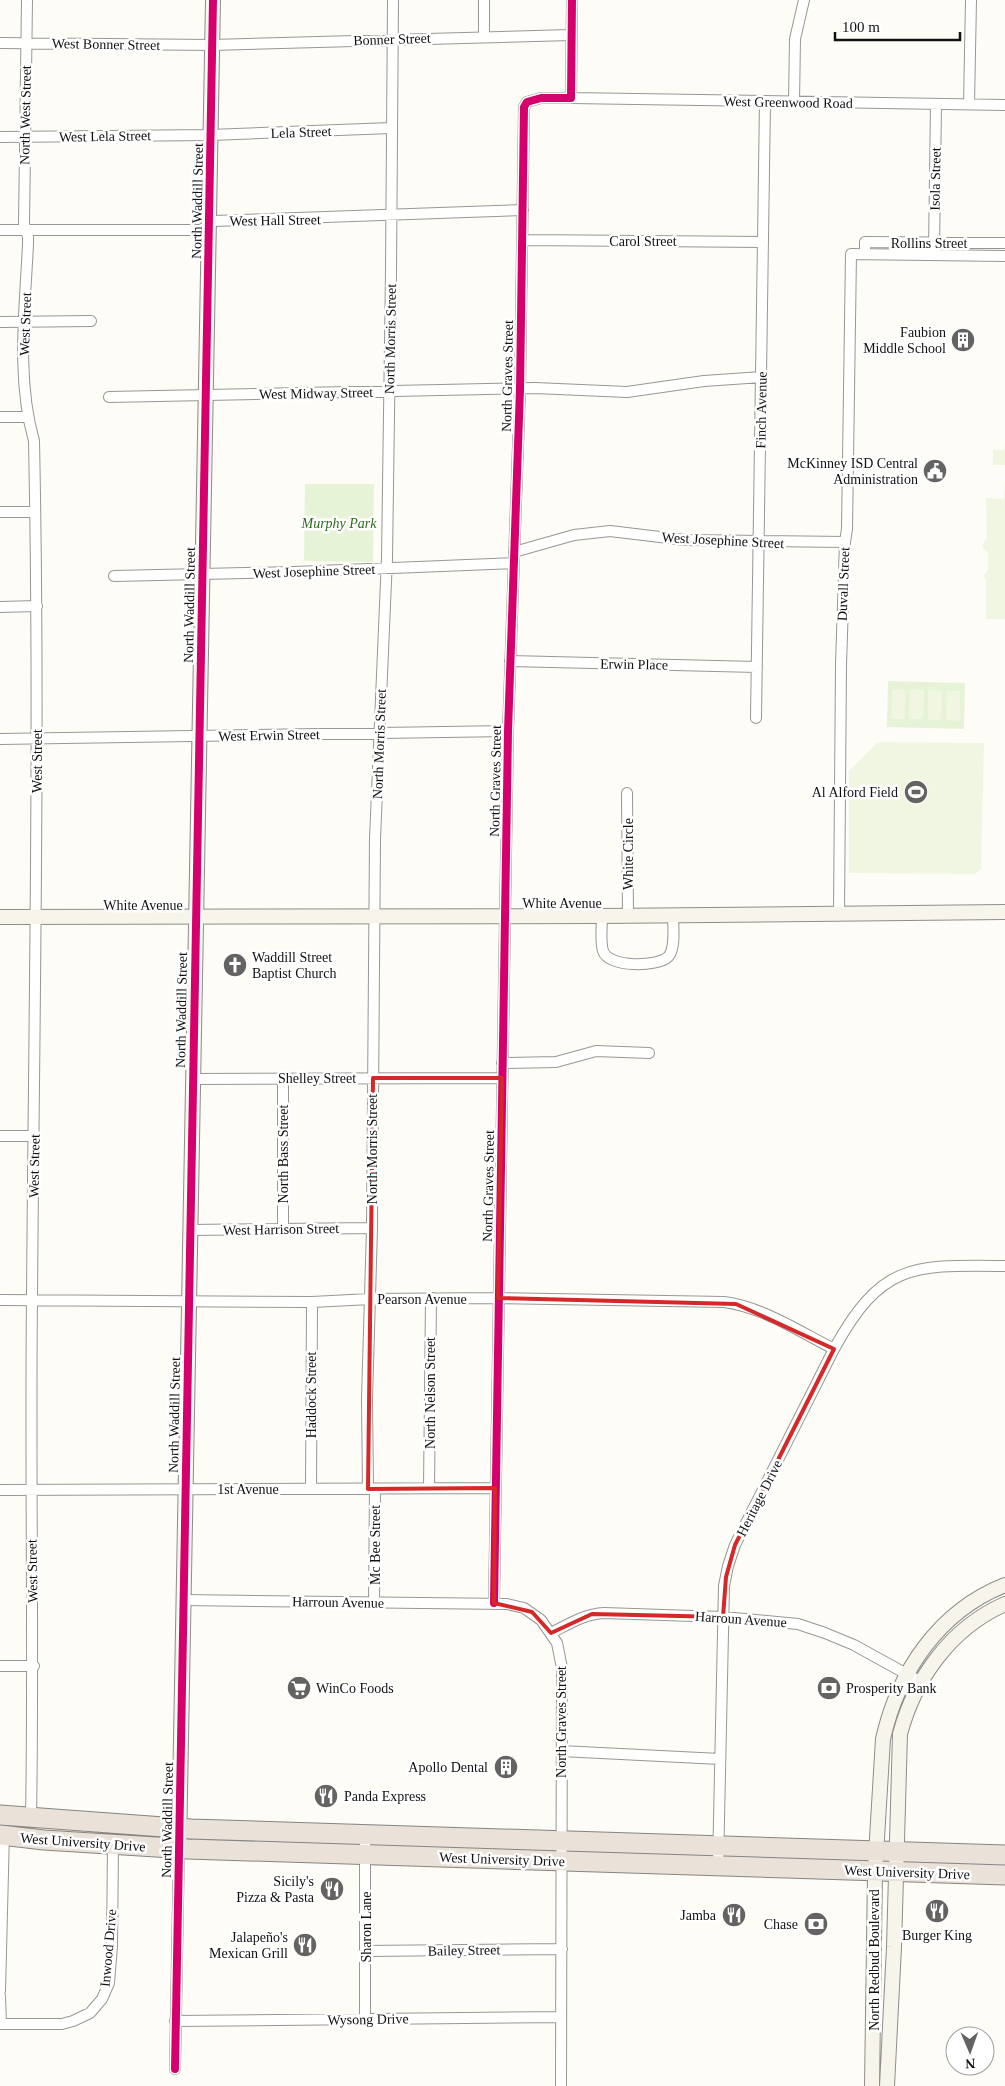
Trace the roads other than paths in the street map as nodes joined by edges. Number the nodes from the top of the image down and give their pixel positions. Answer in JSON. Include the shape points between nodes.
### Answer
{"nodes":[{"id":1,"x":27,"y":0,"type":"edge"},
{"id":2,"x":213,"y":0,"type":"edge"},
{"id":3,"x":393,"y":0,"type":"edge"},
{"id":4,"x":484,"y":0,"type":"edge"},
{"id":5,"x":572,"y":0,"type":"edge"},
{"id":6,"x":804,"y":0,"type":"edge"},
{"id":7,"x":971,"y":0,"type":"edge"},
{"id":8,"x":571,"y":35,"type":"junction"},
{"id":9,"x":484,"y":37,"type":"junction"},
{"id":10,"x":392,"y":39,"type":"junction"},
{"id":11,"x":0,"y":43,"type":"edge"},
{"id":12,"x":26,"y":43,"type":"junction"},
{"id":13,"x":212,"y":45,"type":"junction"},
{"id":14,"x":570,"y":98,"type":"junction"},
{"id":15,"x":765,"y":102,"type":"junction"},
{"id":16,"x":794,"y":102,"type":"junction"},
{"id":17,"x":936,"y":104,"type":"junction"},
{"id":18,"x":969,"y":104,"type":"junction"},
{"id":19,"x":1005,"y":104,"type":"edge"},
{"id":20,"x":391,"y":128,"type":"junction"},
{"id":21,"x":210,"y":135,"type":"junction"},
{"id":22,"x":0,"y":137,"type":"edge"},
{"id":23,"x":24,"y":137,"type":"junction"},
{"id":24,"x":524,"y":210,"type":"junction"},
{"id":25,"x":391,"y":215,"type":"junction"},
{"id":26,"x":208,"y":226,"type":"junction"},
{"id":27,"x":0,"y":230,"type":"edge"},
{"id":28,"x":26,"y":230,"type":"junction"},
{"id":29,"x":523,"y":240,"type":"junction"},
{"id":30,"x":763,"y":242,"type":"junction"},
{"id":31,"x":934,"y":242,"type":"junction"},
{"id":32,"x":1005,"y":244,"type":"edge"},
{"id":33,"x":851,"y":254,"type":"joint"},
{"id":34,"x":865,"y":254,"type":"junction"},
{"id":35,"x":933,"y":255,"type":"junction"},
{"id":36,"x":1005,"y":256,"type":"edge"},
{"id":37,"x":91,"y":321,"type":"dead end"},
{"id":38,"x":0,"y":322,"type":"edge"},
{"id":39,"x":24,"y":322,"type":"junction"},
{"id":40,"x":762,"y":377,"type":"junction"},
{"id":41,"x":520,"y":389,"type":"junction"},
{"id":42,"x":389,"y":391,"type":"junction"},
{"id":43,"x":206,"y":396,"type":"junction"},
{"id":44,"x":109,"y":397,"type":"dead end"},
{"id":45,"x":0,"y":417,"type":"edge"},
{"id":46,"x":27,"y":417,"type":"junction"},
{"id":47,"x":0,"y":512,"type":"edge"},
{"id":48,"x":36,"y":512,"type":"junction"},
{"id":49,"x":759,"y":542,"type":"junction"},
{"id":50,"x":845,"y":542,"type":"junction"},
{"id":51,"x":514,"y":552,"type":"junction"},
{"id":52,"x":514,"y":563,"type":"junction"},
{"id":53,"x":386,"y":568,"type":"junction"},
{"id":54,"x":201,"y":574,"type":"junction"},
{"id":55,"x":114,"y":576,"type":"dead end"},
{"id":56,"x":37,"y":606,"type":"junction"},
{"id":57,"x":0,"y":607,"type":"edge"},
{"id":58,"x":510,"y":661,"type":"junction"},
{"id":59,"x":757,"y":667,"type":"junction"},
{"id":60,"x":756,"y":718,"type":"dead end"},
{"id":61,"x":508,"y":731,"type":"junction"},
{"id":62,"x":380,"y":733,"type":"junction"},
{"id":63,"x":199,"y":736,"type":"junction"},
{"id":64,"x":37,"y":738,"type":"junction"},
{"id":65,"x":0,"y":739,"type":"edge"},
{"id":66,"x":627,"y":793,"type":"dead end"},
{"id":67,"x":1005,"y":912,"type":"edge"},
{"id":68,"x":839,"y":914,"type":"junction"},
{"id":69,"x":628,"y":915,"type":"junction"},
{"id":70,"x":673,"y":915,"type":"junction"},
{"id":71,"x":505,"y":916,"type":"junction"},
{"id":72,"x":602,"y":916,"type":"junction"},
{"id":73,"x":0,"y":917,"type":"edge"},
{"id":74,"x":36,"y":917,"type":"junction"},
{"id":75,"x":196,"y":917,"type":"junction"},
{"id":76,"x":374,"y":917,"type":"junction"},
{"id":77,"x":649,"y":1053,"type":"dead end"},
{"id":78,"x":502,"y":1063,"type":"junction"},
{"id":79,"x":373,"y":1078,"type":"junction"},
{"id":80,"x":502,"y":1078,"type":"junction"},
{"id":81,"x":192,"y":1079,"type":"junction"},
{"id":82,"x":283,"y":1079,"type":"junction"},
{"id":83,"x":0,"y":1136,"type":"edge"},
{"id":84,"x":34,"y":1136,"type":"junction"},
{"id":85,"x":372,"y":1228,"type":"junction"},
{"id":86,"x":283,"y":1229,"type":"junction"},
{"id":87,"x":190,"y":1230,"type":"junction"},
{"id":88,"x":1005,"y":1266,"type":"edge"},
{"id":89,"x":431,"y":1298,"type":"junction"},
{"id":90,"x":498,"y":1298,"type":"junction"},
{"id":91,"x":370,"y":1299,"type":"junction"},
{"id":92,"x":0,"y":1300,"type":"edge"},
{"id":93,"x":32,"y":1300,"type":"junction"},
{"id":94,"x":188,"y":1302,"type":"junction"},
{"id":95,"x":312,"y":1302,"type":"junction"},
{"id":96,"x":834,"y":1349,"type":"junction"},
{"id":97,"x":371,"y":1488,"type":"junction"},
{"id":98,"x":430,"y":1488,"type":"junction"},
{"id":99,"x":495,"y":1488,"type":"junction"},
{"id":100,"x":311,"y":1489,"type":"junction"},
{"id":101,"x":0,"y":1490,"type":"edge"},
{"id":102,"x":32,"y":1490,"type":"junction"},
{"id":103,"x":185,"y":1490,"type":"junction"},
{"id":104,"x":1005,"y":1585,"type":"edge"},
{"id":105,"x":182,"y":1600,"type":"junction"},
{"id":106,"x":374,"y":1602,"type":"junction"},
{"id":107,"x":494,"y":1603,"type":"junction"},
{"id":108,"x":1005,"y":1604,"type":"edge"},
{"id":109,"x":723,"y":1617,"type":"junction"},
{"id":110,"x":552,"y":1633,"type":"junction"},
{"id":111,"x":0,"y":1666,"type":"edge"},
{"id":112,"x":34,"y":1666,"type":"junction"},
{"id":113,"x":906,"y":1674,"type":"junction"},
{"id":114,"x":921,"y":1682,"type":"junction"},
{"id":115,"x":561,"y":1751,"type":"junction"},
{"id":116,"x":720,"y":1759,"type":"junction"},
{"id":117,"x":3,"y":1816,"type":"edge"},
{"id":118,"x":31,"y":1819,"type":"junction"},
{"id":119,"x":180,"y":1828,"type":"junction"},
{"id":120,"x":365,"y":1834,"type":"junction"},
{"id":121,"x":2,"y":1835,"type":"edge"},
{"id":122,"x":562,"y":1840,"type":"junction"},
{"id":123,"x":113,"y":1845,"type":"junction"},
{"id":124,"x":718,"y":1846,"type":"junction"},
{"id":125,"x":179,"y":1848,"type":"junction"},
{"id":126,"x":876,"y":1851,"type":"junction"},
{"id":127,"x":896,"y":1852,"type":"junction"},
{"id":128,"x":366,"y":1855,"type":"junction"},
{"id":129,"x":1005,"y":1855,"type":"edge"},
{"id":130,"x":562,"y":1860,"type":"junction"},
{"id":131,"x":718,"y":1866,"type":"junction"},
{"id":132,"x":875,"y":1871,"type":"junction"},
{"id":133,"x":896,"y":1872,"type":"junction"},
{"id":134,"x":1005,"y":1875,"type":"edge"},
{"id":135,"x":874,"y":1924,"type":"junction"},
{"id":136,"x":1,"y":1930,"type":"edge"},
{"id":137,"x":562,"y":1949,"type":"junction"},
{"id":138,"x":366,"y":1951,"type":"junction"},
{"id":139,"x":892,"y":1984,"type":"junction"},
{"id":140,"x":0,"y":1991,"type":"edge"},
{"id":141,"x":0,"y":1996,"type":"edge"},
{"id":142,"x":561,"y":2016,"type":"junction"},
{"id":143,"x":365,"y":2020,"type":"junction"},
{"id":144,"x":175,"y":2021,"type":"junction"},
{"id":145,"x":0,"y":2024,"type":"edge"},
{"id":146,"x":175,"y":2069,"type":"dead end"},
{"id":147,"x":561,"y":2086,"type":"edge"},
{"id":148,"x":872,"y":2086,"type":"edge"},
{"id":149,"x":887,"y":2086,"type":"edge"}],
"edges":[{"from":1,"to":12,"type":"street","name":"North West Street"},
{"from":2,"to":13,"type":"street","name":"North Waddill Street"},
{"from":3,"to":10,"type":"street","name":"North Morris Street"},
{"from":4,"to":9,"type":"street"},
{"from":5,"to":8,"type":"street"},
{"from":6,"to":16,"type":"street","via":[[795,39]]},
{"from":7,"to":18,"type":"street"},
{"from":8,"to":9,"type":"street","name":"Bonner Street"},
{"from":8,"to":14,"type":"street"},
{"from":9,"to":10,"type":"street","name":"Bonner Street"},
{"from":10,"to":13,"type":"street","name":"Bonner Street"},
{"from":10,"to":20,"type":"street","name":"North Morris Street"},
{"from":11,"to":12,"type":"street","name":"West Bonner Street"},
{"from":12,"to":13,"type":"street","name":"West Bonner Street"},
{"from":12,"to":23,"type":"street","name":"North West Street"},
{"from":13,"to":21,"type":"street","name":"North Waddill Street"},
{"from":14,"to":15,"type":"street","name":"West Greenwood Road"},
{"from":14,"to":24,"type":"street","name":"North Graves Street","via":[[532,100],[524,107]]},
{"from":15,"to":16,"type":"street","name":"West Greenwood Road"},
{"from":15,"to":30,"type":"street","name":"Finch Avenue"},
{"from":16,"to":17,"type":"street","name":"West Greenwood Road"},
{"from":17,"to":18,"type":"street","name":"West Greenwood Road"},
{"from":17,"to":31,"type":"street","name":"Isola Street"},
{"from":18,"to":19,"type":"street","name":"West Greenwood Road"},
{"from":20,"to":21,"type":"street","name":"Lela Street"},
{"from":20,"to":25,"type":"street","name":"North Morris Street"},
{"from":21,"to":23,"type":"street","name":"West Lela Street"},
{"from":21,"to":26,"type":"street","name":"North Waddill Street"},
{"from":22,"to":23,"type":"street","name":"West Lela Street"},
{"from":23,"to":28,"type":"street","name":"North West Street"},
{"from":24,"to":25,"type":"street","name":"West Hall Street"},
{"from":24,"to":29,"type":"street","name":"North Graves Street"},
{"from":25,"to":26,"type":"street","name":"West Hall Street","via":[[214,221]]},
{"from":25,"to":42,"type":"street","name":"North Morris Street"},
{"from":26,"to":28,"type":"street","name":"West Hall Street","via":[[201,230]]},
{"from":26,"to":43,"type":"street","name":"North Waddill Street"},
{"from":27,"to":28,"type":"street","name":"West Hall Street"},
{"from":28,"to":39,"type":"street","name":"West Street"},
{"from":29,"to":30,"type":"street","name":"Carol Street"},
{"from":29,"to":41,"type":"street","name":"North Graves Street"},
{"from":30,"to":40,"type":"street","name":"Finch Avenue"},
{"from":31,"to":32,"type":"street","name":"Rollins Street"},
{"from":31,"to":34,"type":"street","name":"Rollins Street","via":[[865,242]]},
{"from":31,"to":35,"type":"street","name":"Isola Street"},
{"from":33,"to":34,"type":"street","name":"Rollins Street"},
{"from":33,"to":50,"type":"street","name":"Duvall Street"},
{"from":34,"to":35,"type":"street","name":"Rollins Street"},
{"from":35,"to":36,"type":"street","name":"Rollins Street"},
{"from":37,"to":39,"type":"street"},
{"from":38,"to":39,"type":"street"},
{"from":39,"to":46,"type":"street","name":"West Street"},
{"from":40,"to":41,"type":"street","name":"West Midway Street","via":[[627,392]]},
{"from":40,"to":49,"type":"street","name":"Finch Avenue"},
{"from":41,"to":42,"type":"street","name":"West Midway Street"},
{"from":41,"to":51,"type":"street","name":"North Graves Street"},
{"from":42,"to":43,"type":"street","name":"West Midway Street"},
{"from":42,"to":53,"type":"street","name":"North Morris Street"},
{"from":43,"to":44,"type":"street","name":"West Midway Street"},
{"from":43,"to":54,"type":"street","name":"North Waddill Street"},
{"from":45,"to":46,"type":"street"},
{"from":46,"to":48,"type":"street","name":"West Street","via":[[34,441]]},
{"from":47,"to":48,"type":"street"},
{"from":48,"to":56,"type":"street","name":"West Street"},
{"from":49,"to":50,"type":"street","name":"West Josephine Street"},
{"from":49,"to":51,"type":"street","name":"West Josephine Street","via":[[685,540],[610,531],[574,535]]},
{"from":49,"to":59,"type":"street","name":"Finch Avenue"},
{"from":50,"to":68,"type":"street","name":"Duvall Street"},
{"from":51,"to":52,"type":"street","name":"North Graves Street"},
{"from":52,"to":53,"type":"street","name":"West Josephine Street"},
{"from":52,"to":58,"type":"street","name":"North Graves Street"},
{"from":53,"to":54,"type":"street","name":"West Josephine Street"},
{"from":53,"to":62,"type":"street","name":"North Morris Street"},
{"from":54,"to":55,"type":"street","name":"West Josephine Street"},
{"from":54,"to":63,"type":"street","name":"North Waddill Street"},
{"from":56,"to":57,"type":"street"},
{"from":56,"to":64,"type":"street","name":"West Street"},
{"from":58,"to":59,"type":"street","name":"Erwin Place"},
{"from":58,"to":61,"type":"street","name":"North Graves Street"},
{"from":59,"to":60,"type":"street","name":"Finch Avenue"},
{"from":61,"to":62,"type":"street","name":"West Erwin Street"},
{"from":61,"to":71,"type":"street","name":"North Graves Street"},
{"from":62,"to":63,"type":"street","name":"West Erwin Street"},
{"from":62,"to":76,"type":"street","name":"North Morris Street"},
{"from":63,"to":64,"type":"street","name":"West Erwin Street"},
{"from":63,"to":75,"type":"street","name":"North Waddill Street"},
{"from":64,"to":65,"type":"street","name":"West Erwin Street"},
{"from":64,"to":74,"type":"street","name":"West Street"},
{"from":66,"to":69,"type":"street","name":"White Circle"},
{"from":67,"to":68,"type":"street","name":"White Avenue"},
{"from":68,"to":70,"type":"street","name":"White Avenue"},
{"from":69,"to":70,"type":"street","name":"White Avenue"},
{"from":69,"to":72,"type":"street","name":"White Avenue"},
{"from":70,"to":72,"type":"street","via":[[672,950],[662,960],[646,964],[629,964],[607,957],[603,951]]},
{"from":71,"to":72,"type":"street","name":"White Avenue"},
{"from":71,"to":76,"type":"street","name":"White Avenue"},
{"from":71,"to":78,"type":"street","name":"North Graves Street"},
{"from":73,"to":74,"type":"street","name":"White Avenue"},
{"from":74,"to":75,"type":"street","name":"White Avenue"},
{"from":74,"to":84,"type":"street","name":"West Street"},
{"from":75,"to":76,"type":"street","name":"White Avenue"},
{"from":75,"to":81,"type":"street","name":"North Waddill Street"},
{"from":76,"to":79,"type":"street","name":"North Morris Street"},
{"from":77,"to":78,"type":"street","via":[[596,1051],[556,1062]]},
{"from":78,"to":80,"type":"street","name":"North Graves Street"},
{"from":79,"to":80,"type":"street","name":"Shelley Street"},
{"from":79,"to":82,"type":"street","name":"Shelley Street"},
{"from":79,"to":85,"type":"street","name":"North Morris Street"},
{"from":80,"to":90,"type":"street","name":"North Graves Street"},
{"from":81,"to":82,"type":"street","name":"Shelley Street"},
{"from":81,"to":87,"type":"street","name":"North Waddill Street"},
{"from":82,"to":86,"type":"street","name":"North Bass Street"},
{"from":83,"to":84,"type":"street"},
{"from":84,"to":93,"type":"street","name":"West Street"},
{"from":85,"to":86,"type":"street","name":"West Harrison Street"},
{"from":85,"to":91,"type":"street","name":"North Morris Street"},
{"from":86,"to":87,"type":"street","name":"West Harrison Street"},
{"from":87,"to":94,"type":"street","name":"North Waddill Street"},
{"from":88,"to":96,"type":"street","name":"Heritage Drive","via":[[940,1265],[895,1277],[870,1296]]},
{"from":89,"to":90,"type":"street","name":"Pearson Avenue"},
{"from":89,"to":91,"type":"street","name":"Pearson Avenue"},
{"from":89,"to":98,"type":"street","name":"North Nelson Street"},
{"from":90,"to":96,"type":"street","name":"Pearson Avenue","via":[[736,1304],[758,1311]]},
{"from":90,"to":99,"type":"street","name":"North Graves Street"},
{"from":91,"to":95,"type":"street","name":"Pearson Avenue"},
{"from":91,"to":97,"type":"street","name":"North Morris Street","via":[[367,1399]]},
{"from":92,"to":93,"type":"street","name":"Pearson Avenue"},
{"from":93,"to":94,"type":"street","name":"Pearson Avenue"},
{"from":93,"to":102,"type":"street","name":"West Street"},
{"from":94,"to":95,"type":"street","name":"Pearson Avenue"},
{"from":94,"to":103,"type":"street","name":"North Waddill Street"},
{"from":95,"to":100,"type":"street","name":"Haddock Street"},
{"from":96,"to":109,"type":"street","name":"Heritage Drive","via":[[735,1545],[724,1586]]},
{"from":97,"to":98,"type":"street","name":"1st Avenue"},
{"from":97,"to":100,"type":"street","name":"1st Avenue"},
{"from":97,"to":106,"type":"street","name":"Mc Bee Street"},
{"from":98,"to":99,"type":"street","name":"1st Avenue"},
{"from":99,"to":107,"type":"street","name":"North Graves Street"},
{"from":100,"to":103,"type":"street","name":"1st Avenue"},
{"from":101,"to":102,"type":"street","name":"1st Avenue"},
{"from":102,"to":103,"type":"street","name":"1st Avenue"},
{"from":102,"to":112,"type":"street","name":"West Street"},
{"from":103,"to":105,"type":"street","name":"North Waddill Street"},
{"from":104,"to":113,"type":"street","name":"North Redbud Boulevard","via":[[980,1597],[942,1626]]},
{"from":105,"to":106,"type":"street","name":"Harroun Avenue"},
{"from":105,"to":119,"type":"street","name":"North Waddill Street"},
{"from":106,"to":107,"type":"street","name":"Harroun Avenue"},
{"from":107,"to":110,"type":"street","name":"North Graves Street","via":[[532,1612]]},
{"from":108,"to":114,"type":"street","name":"North Redbud Boulevard","via":[[986,1613],[957,1636]]},
{"from":109,"to":110,"type":"street","name":"Harroun Avenue","via":[[593,1614]]},
{"from":109,"to":113,"type":"street","name":"Harroun Avenue","via":[[798,1624],[854,1645]]},
{"from":109,"to":116,"type":"street","name":"Heritage Drive"},
{"from":110,"to":115,"type":"street","name":"North Graves Street","via":[[562,1668]]},
{"from":111,"to":112,"type":"street"},
{"from":112,"to":118,"type":"street","name":"West Street"},
{"from":113,"to":114,"type":"street","name":"Harroun Avenue"},
{"from":113,"to":126,"type":"street","name":"North Redbud Boulevard","via":[[887,1719],[883,1740]]},
{"from":114,"to":127,"type":"street","name":"North Redbud Boulevard","via":[[910,1701],[900,1734]]},
{"from":115,"to":116,"type":"street"},
{"from":115,"to":122,"type":"street","name":"North Graves Street"},
{"from":116,"to":124,"type":"street","name":"Heritage Drive"},
{"from":117,"to":118,"type":"highway","name":"West University Drive"},
{"from":117,"to":121,"type":"street"},
{"from":118,"to":119,"type":"highway","name":"West University Drive"},
{"from":119,"to":120,"type":"highway","name":"West University Drive"},
{"from":119,"to":125,"type":"street","name":"North Waddill Street"},
{"from":120,"to":122,"type":"highway","name":"West University Drive"},
{"from":120,"to":128,"type":"street","name":"Sharon Lane"},
{"from":121,"to":123,"type":"highway","name":"West University Drive"},
{"from":121,"to":136,"type":"street"},
{"from":122,"to":124,"type":"highway","name":"West University Drive"},
{"from":122,"to":130,"type":"street","name":"North Graves Street"},
{"from":123,"to":125,"type":"highway","name":"West University Drive"},
{"from":123,"to":145,"type":"street","name":"Inwood Drive","via":[[111,1955],[109,1983],[102,1999],[90,2013],[62,2024]]},
{"from":124,"to":126,"type":"highway","name":"West University Drive"},
{"from":124,"to":131,"type":"street","name":"Heritage Drive"},
{"from":125,"to":128,"type":"highway","name":"West University Drive"},
{"from":125,"to":144,"type":"street","name":"North Waddill Street"},
{"from":126,"to":127,"type":"highway","name":"West University Drive"},
{"from":126,"to":132,"type":"street","name":"North Redbud Boulevard"},
{"from":127,"to":129,"type":"highway","name":"West University Drive"},
{"from":127,"to":133,"type":"street","name":"North Redbud Boulevard"},
{"from":128,"to":130,"type":"highway","name":"West University Drive"},
{"from":128,"to":138,"type":"street","name":"Sharon Lane"},
{"from":130,"to":131,"type":"highway","name":"West University Drive"},
{"from":130,"to":137,"type":"street","name":"North Graves Street"},
{"from":131,"to":132,"type":"highway","name":"West University Drive"},
{"from":132,"to":133,"type":"highway","name":"West University Drive"},
{"from":132,"to":135,"type":"street","name":"North Redbud Boulevard"},
{"from":133,"to":134,"type":"highway","name":"West University Drive"},
{"from":133,"to":139,"type":"street","name":"North Redbud Boulevard"},
{"from":135,"to":139,"type":"street","via":[[880,1948],[879,1977],[884,1983]]},
{"from":135,"to":148,"type":"street","name":"North Redbud Boulevard"},
{"from":136,"to":140,"type":"street"},
{"from":137,"to":138,"type":"street","name":"Bailey Street"},
{"from":137,"to":142,"type":"street","name":"North Graves Street"},
{"from":138,"to":143,"type":"street","name":"Sharon Lane"},
{"from":139,"to":149,"type":"street","name":"North Redbud Boulevard"},
{"from":141,"to":145,"type":"street"},
{"from":142,"to":143,"type":"street","name":"Wysong Drive"},
{"from":142,"to":147,"type":"street","name":"North Graves Street"},
{"from":143,"to":144,"type":"street","name":"Wysong Drive"},
{"from":144,"to":146,"type":"street","name":"North Waddill Street"}]}
